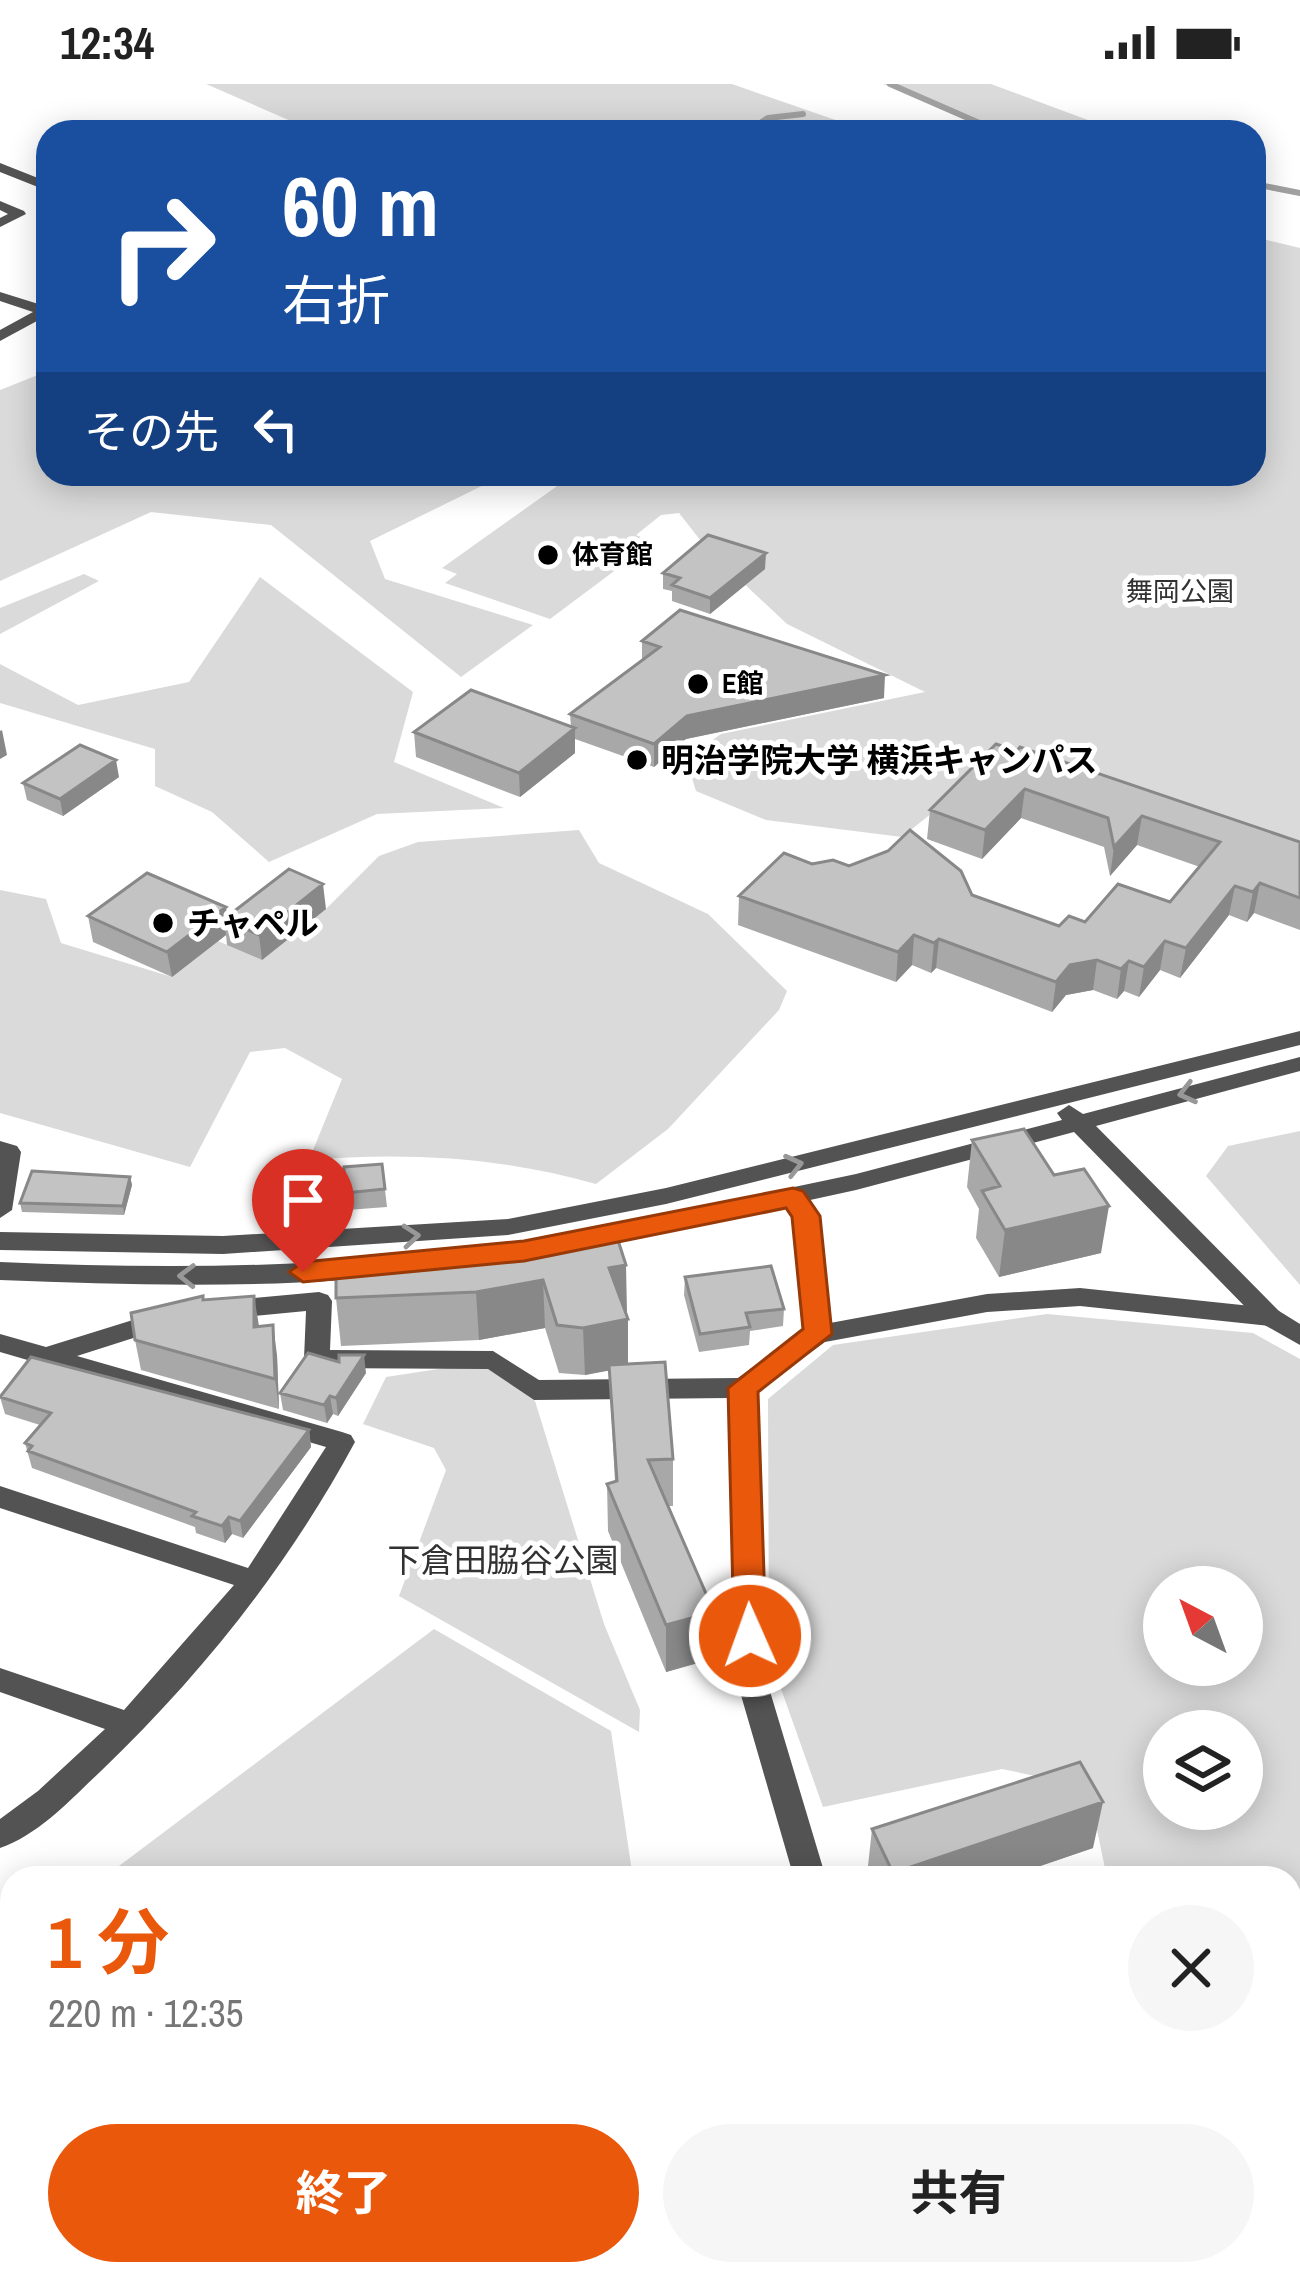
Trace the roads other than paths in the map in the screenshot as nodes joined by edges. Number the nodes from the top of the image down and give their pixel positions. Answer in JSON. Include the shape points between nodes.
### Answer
{"nodes":[{"id":1,"x":0,"y":167,"type":"edge"},
{"id":2,"x":36,"y":183,"type":"edge"},
{"id":3,"x":0,"y":206,"type":"edge"},
{"id":4,"x":36,"y":206,"type":"edge"},
{"id":5,"x":19,"y":214,"type":"junction"},
{"id":6,"x":0,"y":223,"type":"edge"},
{"id":7,"x":0,"y":296,"type":"edge"},
{"id":8,"x":36,"y":307,"type":"edge"},
{"id":9,"x":36,"y":315,"type":"edge"},
{"id":10,"x":0,"y":336,"type":"edge"},
{"id":11,"x":1300,"y":1038,"type":"edge"},
{"id":12,"x":1300,"y":1064,"type":"edge"},
{"id":13,"x":1055,"y":1100,"type":"junction"},
{"id":14,"x":1077,"y":1121,"type":"junction"},
{"id":15,"x":0,"y":1149,"type":"edge"},
{"id":16,"x":793,"y":1198,"type":"junction"},
{"id":17,"x":0,"y":1210,"type":"edge"},
{"id":18,"x":0,"y":1241,"type":"edge"},
{"id":19,"x":0,"y":1271,"type":"edge"},
{"id":20,"x":1270,"y":1317,"type":"junction"},
{"id":21,"x":818,"y":1334,"type":"junction"},
{"id":22,"x":1300,"y":1336,"type":"edge"},
{"id":23,"x":0,"y":1343,"type":"edge"},
{"id":24,"x":53,"y":1354,"type":"junction"},
{"id":25,"x":743,"y":1388,"type":"junction"},
{"id":26,"x":0,"y":1497,"type":"edge"},
{"id":27,"x":252,"y":1580,"type":"junction"},
{"id":28,"x":0,"y":1680,"type":"edge"},
{"id":29,"x":130,"y":1725,"type":"junction"},
{"id":30,"x":0,"y":1834,"type":"edge"},
{"id":31,"x":806,"y":1866,"type":"edge"}],
"edges":[{"from":1,"to":2,"type":"street"},
{"from":3,"to":5,"type":"street"},
{"from":4,"to":5,"type":"street"},
{"from":5,"to":6,"type":"street"},
{"from":7,"to":8,"type":"street"},
{"from":9,"to":10,"type":"street"},
{"from":11,"to":13,"type":"street"},
{"from":12,"to":14,"type":"street","one_way":true},
{"from":13,"to":14,"type":"street"},
{"from":18,"to":13,"type":"street","one_way":true,"via":[[223,1245],[508,1227]]},
{"from":14,"to":16,"type":"street"},
{"from":14,"to":20,"type":"street"},
{"from":15,"to":17,"type":"street","via":[[9,1152]]},
{"from":16,"to":19,"type":"street","one_way":true,"via":[[524,1251],[381,1268],[226,1276]]},
{"from":16,"to":21,"type":"street","via":[[806,1216]]},
{"from":20,"to":21,"type":"street","via":[[1080,1297],[987,1303]]},
{"from":20,"to":22,"type":"street"},
{"from":21,"to":25,"type":"street"},
{"from":23,"to":24,"type":"street"},
{"from":24,"to":25,"type":"street","via":[[192,1313],[319,1301],[317,1359],[493,1360],[533,1390]]},
{"from":24,"to":27,"type":"street","via":[[342,1442],[309,1505]]},
{"from":25,"to":31,"type":"street","via":[[751,1678]]},
{"from":26,"to":27,"type":"street"},
{"from":27,"to":29,"type":"street","via":[[196,1657]]},
{"from":28,"to":29,"type":"street"},
{"from":29,"to":30,"type":"street"}]}
